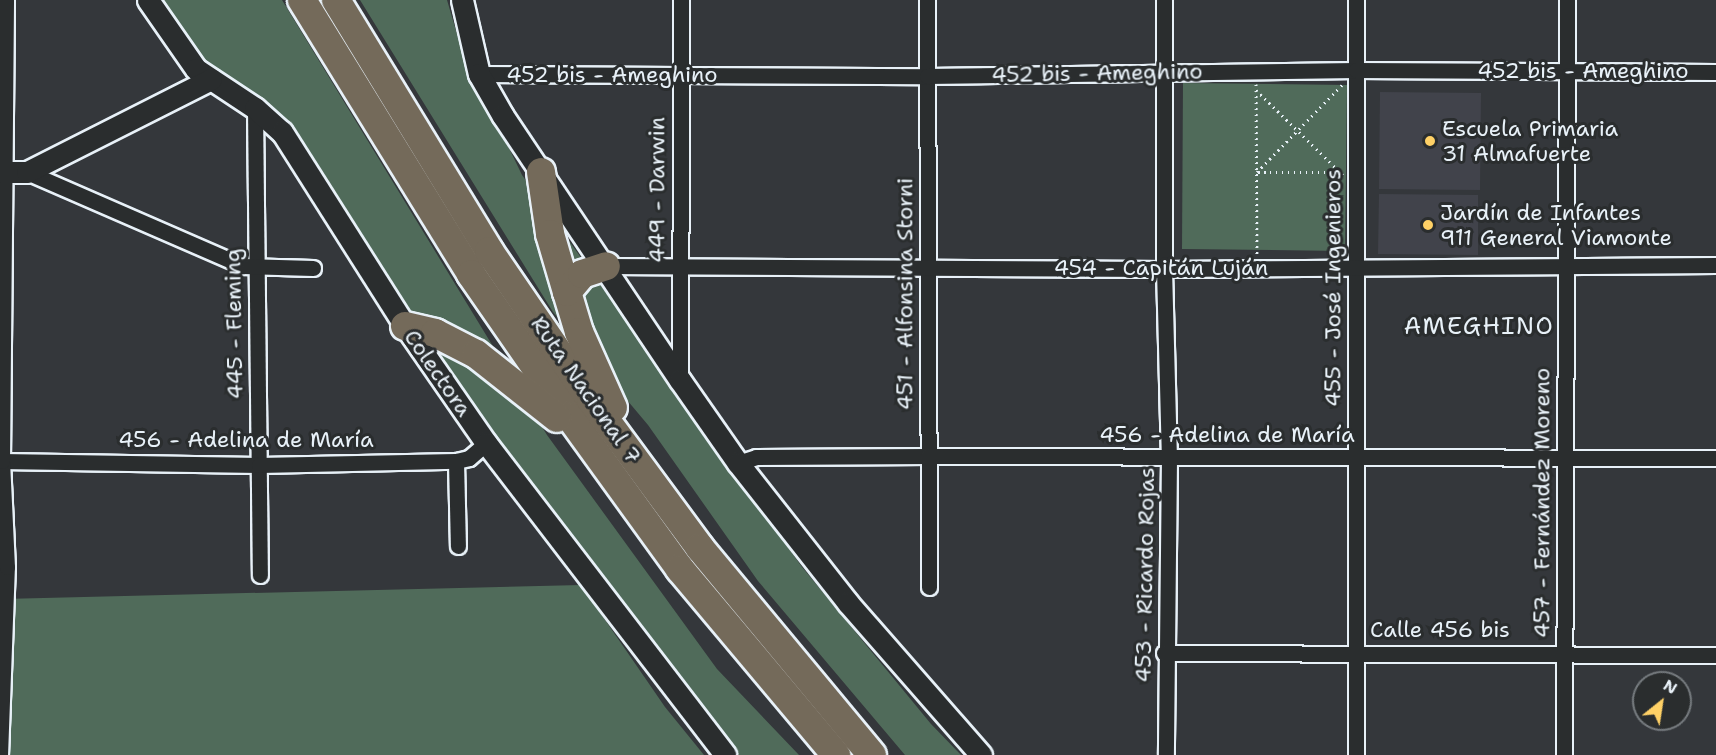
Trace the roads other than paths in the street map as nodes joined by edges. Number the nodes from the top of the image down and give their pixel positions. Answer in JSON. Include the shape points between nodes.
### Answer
{"nodes":[{"id":1,"x":6,"y":0,"type":"edge"},
{"id":2,"x":148,"y":0,"type":"edge"},
{"id":3,"x":302,"y":0,"type":"edge"},
{"id":4,"x":336,"y":0,"type":"edge"},
{"id":5,"x":462,"y":0,"type":"edge"},
{"id":6,"x":681,"y":0,"type":"edge"},
{"id":7,"x":927,"y":0,"type":"edge"},
{"id":8,"x":1164,"y":0,"type":"edge"},
{"id":9,"x":1356,"y":0,"type":"edge"},
{"id":10,"x":1566,"y":0,"type":"edge"},
{"id":11,"x":1356,"y":70,"type":"junction"},
{"id":12,"x":1566,"y":71,"type":"junction"},
{"id":13,"x":1164,"y":72,"type":"junction"},
{"id":14,"x":1716,"y":72,"type":"edge"},
{"id":15,"x":479,"y":74,"type":"junction"},
{"id":16,"x":680,"y":75,"type":"junction"},
{"id":17,"x":927,"y":76,"type":"junction"},
{"id":18,"x":211,"y":79,"type":"junction"},
{"id":19,"x":255,"y":108,"type":"junction"},
{"id":20,"x":3,"y":172,"type":"edge"},
{"id":21,"x":27,"y":172,"type":"junction"},
{"id":22,"x":541,"y":172,"type":"junction"},
{"id":23,"x":1716,"y":265,"type":"edge"},
{"id":24,"x":255,"y":266,"type":"junction"},
{"id":25,"x":606,"y":266,"type":"junction"},
{"id":26,"x":928,"y":266,"type":"junction"},
{"id":27,"x":679,"y":267,"type":"junction"},
{"id":28,"x":1566,"y":267,"type":"junction"},
{"id":29,"x":313,"y":268,"type":"dead end"},
{"id":30,"x":1355,"y":268,"type":"junction"},
{"id":31,"x":1164,"y":269,"type":"junction"},
{"id":32,"x":567,"y":292,"type":"junction"},
{"id":33,"x":405,"y":326,"type":"junction"},
{"id":34,"x":680,"y":380,"type":"junction"},
{"id":35,"x":486,"y":443,"type":"junction"},
{"id":36,"x":928,"y":456,"type":"junction"},
{"id":37,"x":598,"y":457,"type":"junction"},
{"id":38,"x":1169,"y":458,"type":"junction"},
{"id":39,"x":1356,"y":458,"type":"junction"},
{"id":40,"x":1716,"y":458,"type":"edge"},
{"id":41,"x":1565,"y":459,"type":"junction"},
{"id":42,"x":1,"y":461,"type":"edge"},
{"id":43,"x":456,"y":461,"type":"junction"},
{"id":44,"x":738,"y":464,"type":"junction"},
{"id":45,"x":259,"y":465,"type":"junction"},
{"id":46,"x":662,"y":496,"type":"junction"},
{"id":47,"x":458,"y":546,"type":"dead end"},
{"id":48,"x":260,"y":576,"type":"dead end"},
{"id":49,"x":929,"y":587,"type":"dead end"},
{"id":50,"x":1564,"y":652,"type":"junction"},
{"id":51,"x":1164,"y":653,"type":"junction"},
{"id":52,"x":1356,"y":653,"type":"junction"},
{"id":53,"x":1716,"y":655,"type":"edge"},
{"id":54,"x":0,"y":755,"type":"edge"},
{"id":55,"x":725,"y":755,"type":"edge"},
{"id":56,"x":836,"y":755,"type":"edge"},
{"id":57,"x":873,"y":755,"type":"edge"},
{"id":58,"x":981,"y":755,"type":"edge"},
{"id":59,"x":1166,"y":755,"type":"edge"},
{"id":60,"x":1356,"y":755,"type":"edge"},
{"id":61,"x":1564,"y":755,"type":"edge"}],
"edges":[{"from":1,"to":20,"type":"street"},
{"from":2,"to":18,"type":"street","name":"Colectora","via":[[188,60]]},
{"from":3,"to":37,"type":"highway","name":"Ruta Nacional 7","via":[[471,274]]},
{"from":4,"to":46,"type":"highway","name":"Ruta Nacional 7","via":[[489,251]]},
{"from":5,"to":15,"type":"street"},
{"from":6,"to":16,"type":"street","name":"449 - Darwin"},
{"from":7,"to":17,"type":"street","name":"451 - Alfonsina Storni"},
{"from":8,"to":13,"type":"street","name":"453 - Ricardo Rojas"},
{"from":9,"to":11,"type":"street","name":"455 - José Ingenieros"},
{"from":10,"to":12,"type":"street","name":"457 - Fernández Moreno"},
{"from":11,"to":12,"type":"street","name":"452 bis - Ameghino"},
{"from":11,"to":13,"type":"street","name":"452 bis - Ameghino"},
{"from":11,"to":30,"type":"street","name":"455 - José Ingenieros"},
{"from":12,"to":14,"type":"street","name":"452 bis - Ameghino"},
{"from":12,"to":28,"type":"street","name":"457 - Fernández Moreno"},
{"from":13,"to":17,"type":"street","name":"452 bis - Ameghino"},
{"from":13,"to":31,"type":"street","name":"453 - Ricardo Rojas"},
{"from":15,"to":16,"type":"street","name":"452 bis - Ameghino"},
{"from":15,"to":22,"type":"street"},
{"from":16,"to":17,"type":"street","name":"452 bis - Ameghino"},
{"from":16,"to":27,"type":"street","name":"449 - Darwin"},
{"from":17,"to":26,"type":"street","name":"451 - Alfonsina Storni"},
{"from":18,"to":19,"type":"street","name":"Colectora"},
{"from":18,"to":21,"type":"street"},
{"from":19,"to":24,"type":"street","name":"445 - Fleming"},
{"from":19,"to":33,"type":"street","name":"Colectora","via":[[282,132],[301,157]]},
{"from":20,"to":21,"type":"street"},
{"from":20,"to":42,"type":"street"},
{"from":21,"to":24,"type":"street","via":[[243,266]]},
{"from":22,"to":25,"type":"street"},
{"from":22,"to":32,"type":"highway","via":[[550,234]]},
{"from":23,"to":28,"type":"street","name":"454 - Capitán Luján"},
{"from":24,"to":29,"type":"street"},
{"from":24,"to":45,"type":"street","name":"445 - Fleming"},
{"from":25,"to":27,"type":"street","name":"454 - Capitán Luján"},
{"from":25,"to":32,"type":"highway","via":[[582,274]]},
{"from":25,"to":34,"type":"street"},
{"from":26,"to":27,"type":"street","name":"454 - Capitán Luján"},
{"from":26,"to":31,"type":"street","name":"454 - Capitán Luján"},
{"from":26,"to":36,"type":"street","name":"451 - Alfonsina Storni"},
{"from":27,"to":34,"type":"street","name":"449 - Darwin"},
{"from":28,"to":30,"type":"street","name":"454 - Capitán Luján"},
{"from":28,"to":41,"type":"street","name":"457 - Fernández Moreno"},
{"from":30,"to":31,"type":"street","name":"454 - Capitán Luján"},
{"from":30,"to":39,"type":"street","name":"455 - José Ingenieros"},
{"from":31,"to":38,"type":"street","name":"453 - Ricardo Rojas"},
{"from":32,"to":46,"type":"highway","via":[[601,382]]},
{"from":33,"to":35,"type":"street","name":"Colectora"},
{"from":33,"to":37,"type":"highway","via":[[435,333],[476,354],[543,405]]},
{"from":34,"to":44,"type":"street"},
{"from":35,"to":43,"type":"street","name":"456 - Adelina de María","via":[[469,458]]},
{"from":35,"to":55,"type":"street","name":"Colectora"},
{"from":36,"to":38,"type":"street","name":"456 - Adelina de María"},
{"from":36,"to":44,"type":"street","name":"456 - Adelina de María","via":[[756,457]]},
{"from":36,"to":49,"type":"street","name":"451 - Alfonsina Storni"},
{"from":37,"to":56,"type":"highway","name":"Ruta Nacional 7","via":[[680,569]]},
{"from":38,"to":39,"type":"street","name":"456 - Adelina de María"},
{"from":38,"to":51,"type":"street","name":"453 - Ricardo Rojas"},
{"from":39,"to":41,"type":"street","name":"456 - Adelina de María"},
{"from":39,"to":52,"type":"street","name":"455 - José Ingenieros"},
{"from":40,"to":41,"type":"street","name":"456 - Adelina de María"},
{"from":41,"to":50,"type":"street","name":"457 - Fernández Moreno"},
{"from":42,"to":45,"type":"street","name":"456 - Adelina de María"},
{"from":42,"to":54,"type":"street","via":[[7,567]]},
{"from":43,"to":45,"type":"street","name":"456 - Adelina de María"},
{"from":43,"to":47,"type":"street"},
{"from":44,"to":58,"type":"street","via":[[848,603]]},
{"from":45,"to":48,"type":"street","name":"445 - Fleming"},
{"from":46,"to":57,"type":"highway","name":"Ruta Nacional 7","via":[[805,677]]},
{"from":50,"to":52,"type":"street","name":"Calle 456 bis"},
{"from":50,"to":53,"type":"street","name":"Calle 456 bis"},
{"from":50,"to":61,"type":"street","name":"457 - Fernández Moreno"},
{"from":51,"to":52,"type":"street","name":"Calle 456 bis"},
{"from":51,"to":59,"type":"street","name":"453 - Ricardo Rojas"},
{"from":52,"to":60,"type":"street","name":"455 - José Ingenieros"}]}
